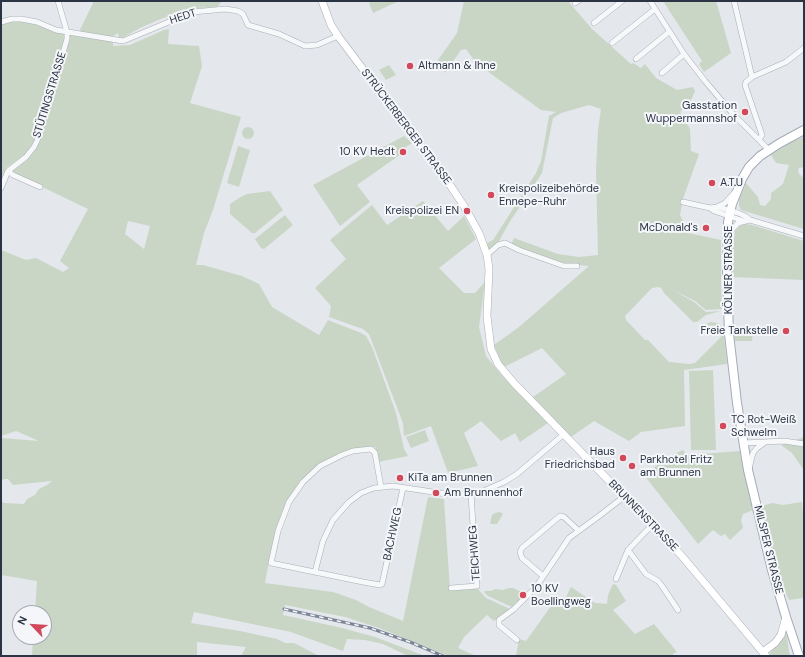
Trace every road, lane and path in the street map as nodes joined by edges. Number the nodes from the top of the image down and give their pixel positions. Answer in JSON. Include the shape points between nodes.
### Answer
{"nodes":[{"id":1,"x":58,"y":1,"type":"edge"},
{"id":2,"x":322,"y":1,"type":"edge"},
{"id":3,"x":622,"y":1,"type":"edge"},
{"id":4,"x":650,"y":1,"type":"edge"},
{"id":5,"x":734,"y":1,"type":"edge"},
{"id":6,"x":655,"y":9,"type":"junction"},
{"id":7,"x":1,"y":22,"type":"edge"},
{"id":8,"x":594,"y":23,"type":"dead end"},
{"id":9,"x":67,"y":32,"type":"junction"},
{"id":10,"x":669,"y":32,"type":"junction"},
{"id":11,"x":338,"y":36,"type":"junction"},
{"id":12,"x":612,"y":43,"type":"dead end"},
{"id":13,"x":804,"y":48,"type":"edge"},
{"id":14,"x":684,"y":54,"type":"junction"},
{"id":15,"x":636,"y":59,"type":"dead end"},
{"id":16,"x":662,"y":73,"type":"dead end"},
{"id":17,"x":752,"y":77,"type":"junction"},
{"id":18,"x":804,"y":130,"type":"edge"},
{"id":19,"x":759,"y":140,"type":"junction"},
{"id":20,"x":769,"y":150,"type":"junction"},
{"id":21,"x":8,"y":171,"type":"junction"},
{"id":22,"x":40,"y":187,"type":"dead end"},
{"id":23,"x":1,"y":188,"type":"edge"},
{"id":24,"x":737,"y":190,"type":"junction"},
{"id":25,"x":683,"y":202,"type":"dead end"},
{"id":26,"x":717,"y":207,"type":"junction"},
{"id":27,"x":710,"y":208,"type":"junction"},
{"id":28,"x":730,"y":213,"type":"junction"},
{"id":29,"x":750,"y":220,"type":"junction"},
{"id":30,"x":744,"y":221,"type":"junction"},
{"id":31,"x":727,"y":235,"type":"junction"},
{"id":32,"x":804,"y":236,"type":"edge"},
{"id":33,"x":487,"y":255,"type":"junction"},
{"id":34,"x":577,"y":266,"type":"dead end"},
{"id":35,"x":490,"y":341,"type":"joint"},
{"id":36,"x":564,"y":434,"type":"junction"},
{"id":37,"x":744,"y":443,"type":"junction"},
{"id":38,"x":761,"y":444,"type":"junction"},
{"id":39,"x":804,"y":444,"type":"edge"},
{"id":40,"x":749,"y":471,"type":"junction"},
{"id":41,"x":381,"y":487,"type":"junction"},
{"id":42,"x":403,"y":488,"type":"junction"},
{"id":43,"x":471,"y":494,"type":"junction"},
{"id":44,"x":625,"y":496,"type":"junction"},
{"id":45,"x":652,"y":525,"type":"junction"},
{"id":46,"x":578,"y":530,"type":"junction"},
{"id":47,"x":628,"y":550,"type":"junction"},
{"id":48,"x":315,"y":572,"type":"junction"},
{"id":49,"x":543,"y":576,"type":"junction"},
{"id":50,"x":616,"y":580,"type":"dead end"},
{"id":51,"x":451,"y":588,"type":"dead end"},
{"id":52,"x":678,"y":610,"type":"dead end"},
{"id":53,"x":786,"y":617,"type":"junction"},
{"id":54,"x":517,"y":640,"type":"dead end"},
{"id":55,"x":800,"y":652,"type":"edge"},
{"id":56,"x":765,"y":654,"type":"edge"}],
"edges":[{"from":1,"to":9,"type":"street","name":"STÜTINGSTRASSE"},
{"from":2,"to":11,"type":"main road","name":"STRÜCKERBERGER STRASSE"},
{"from":3,"to":8,"type":"street"},
{"from":4,"to":6,"type":"street"},
{"from":5,"to":17,"type":"street"},
{"from":6,"to":10,"type":"street"},
{"from":6,"to":12,"type":"street"},
{"from":7,"to":9,"type":"street","via":[[22,19]]},
{"from":9,"to":11,"type":"street","name":"HEDT","via":[[123,41],[193,12],[224,9],[243,14],[248,25],[279,34],[305,46],[317,45]]},
{"from":9,"to":21,"type":"street","name":"STÜTINGSTRASSE","via":[[68,39],[37,141],[26,158]]},
{"from":10,"to":14,"type":"street"},
{"from":10,"to":15,"type":"street"},
{"from":11,"to":33,"type":"main road","name":"STRÜCKERBERGER STRASSE","via":[[464,206],[480,233]]},
{"from":13,"to":17,"type":"street","via":[[786,62]]},
{"from":14,"to":16,"type":"street"},
{"from":14,"to":19,"type":"street"},
{"from":17,"to":19,"type":"street","via":[[745,85],[762,135]]},
{"from":18,"to":20,"type":"main road","name":"KÖLNER STRASSE"},
{"from":19,"to":20,"type":"street"},
{"from":20,"to":24,"type":"main road","name":"KÖLNER STRASSE","via":[[749,167]]},
{"from":21,"to":22,"type":"street"},
{"from":21,"to":23,"type":"street"},
{"from":24,"to":26,"type":"street","via":[[725,203]]},
{"from":24,"to":28,"type":"main road","name":"KÖLNER STRASSE"},
{"from":25,"to":27,"type":"street"},
{"from":26,"to":27,"type":"street"},
{"from":26,"to":28,"type":"street"},
{"from":27,"to":28,"type":"street"},
{"from":28,"to":29,"type":"street","via":[[745,216]]},
{"from":28,"to":30,"type":"street"},
{"from":28,"to":31,"type":"main road","name":"KÖLNER STRASSE"},
{"from":29,"to":30,"type":"street"},
{"from":29,"to":32,"type":"street"},
{"from":30,"to":31,"type":"street","via":[[735,225]]},
{"from":31,"to":37,"type":"main road","name":"KÖLNER STRASSE","via":[[729,329]]},
{"from":33,"to":34,"type":"street","via":[[498,245],[506,243],[564,266]]},
{"from":33,"to":35,"type":"main road","name":"STRÜCKERBERGER STRASSE","via":[[487,316]]},
{"from":35,"to":36,"type":"main road","name":"BRUNNENSTRASSE","via":[[498,364]]},
{"from":36,"to":43,"type":"street","via":[[511,478],[492,488]]},
{"from":36,"to":44,"type":"main road","name":"BRUNNENSTRASSE"},
{"from":37,"to":38,"type":"street","via":[[751,448]]},
{"from":37,"to":40,"type":"main road","name":"MILSPER STRASSE"},
{"from":38,"to":39,"type":"street","via":[[784,441]]},
{"from":38,"to":40,"type":"street","via":[[752,455]]},
{"from":40,"to":53,"type":"main road","name":"MILSPER STRASSE","via":[[772,570]]},
{"from":41,"to":42,"type":"street"},
{"from":41,"to":48,"type":"street","via":[[361,493],[332,520],[323,541]]},
{"from":41,"to":48,"type":"street","via":[[375,453],[370,449],[353,452],[320,466],[295,492],[284,513],[270,561],[273,564]]},
{"from":42,"to":43,"type":"street","via":[[453,495]]},
{"from":42,"to":48,"type":"street","name":"BACHWEG","via":[[382,584]]},
{"from":43,"to":51,"type":"street","name":"TEICHWEG","via":[[477,586]]},
{"from":44,"to":45,"type":"main road","name":"BRUNNENSTRASSE"},
{"from":44,"to":46,"type":"street"},
{"from":45,"to":47,"type":"street"},
{"from":45,"to":56,"type":"main road","name":"BRUNNENSTRASSE","via":[[681,555]]},
{"from":46,"to":49,"type":"street","via":[[569,538]]},
{"from":46,"to":49,"type":"street","via":[[560,516],[522,548],[522,558]]},
{"from":47,"to":50,"type":"street"},
{"from":47,"to":52,"type":"street","via":[[646,574],[662,586]]},
{"from":49,"to":54,"type":"street","via":[[531,592],[499,621],[499,625]]},
{"from":53,"to":55,"type":"main road","name":"MILSPER STRASSE"},
{"from":53,"to":56,"type":"main road","via":[[781,635]]}]}
